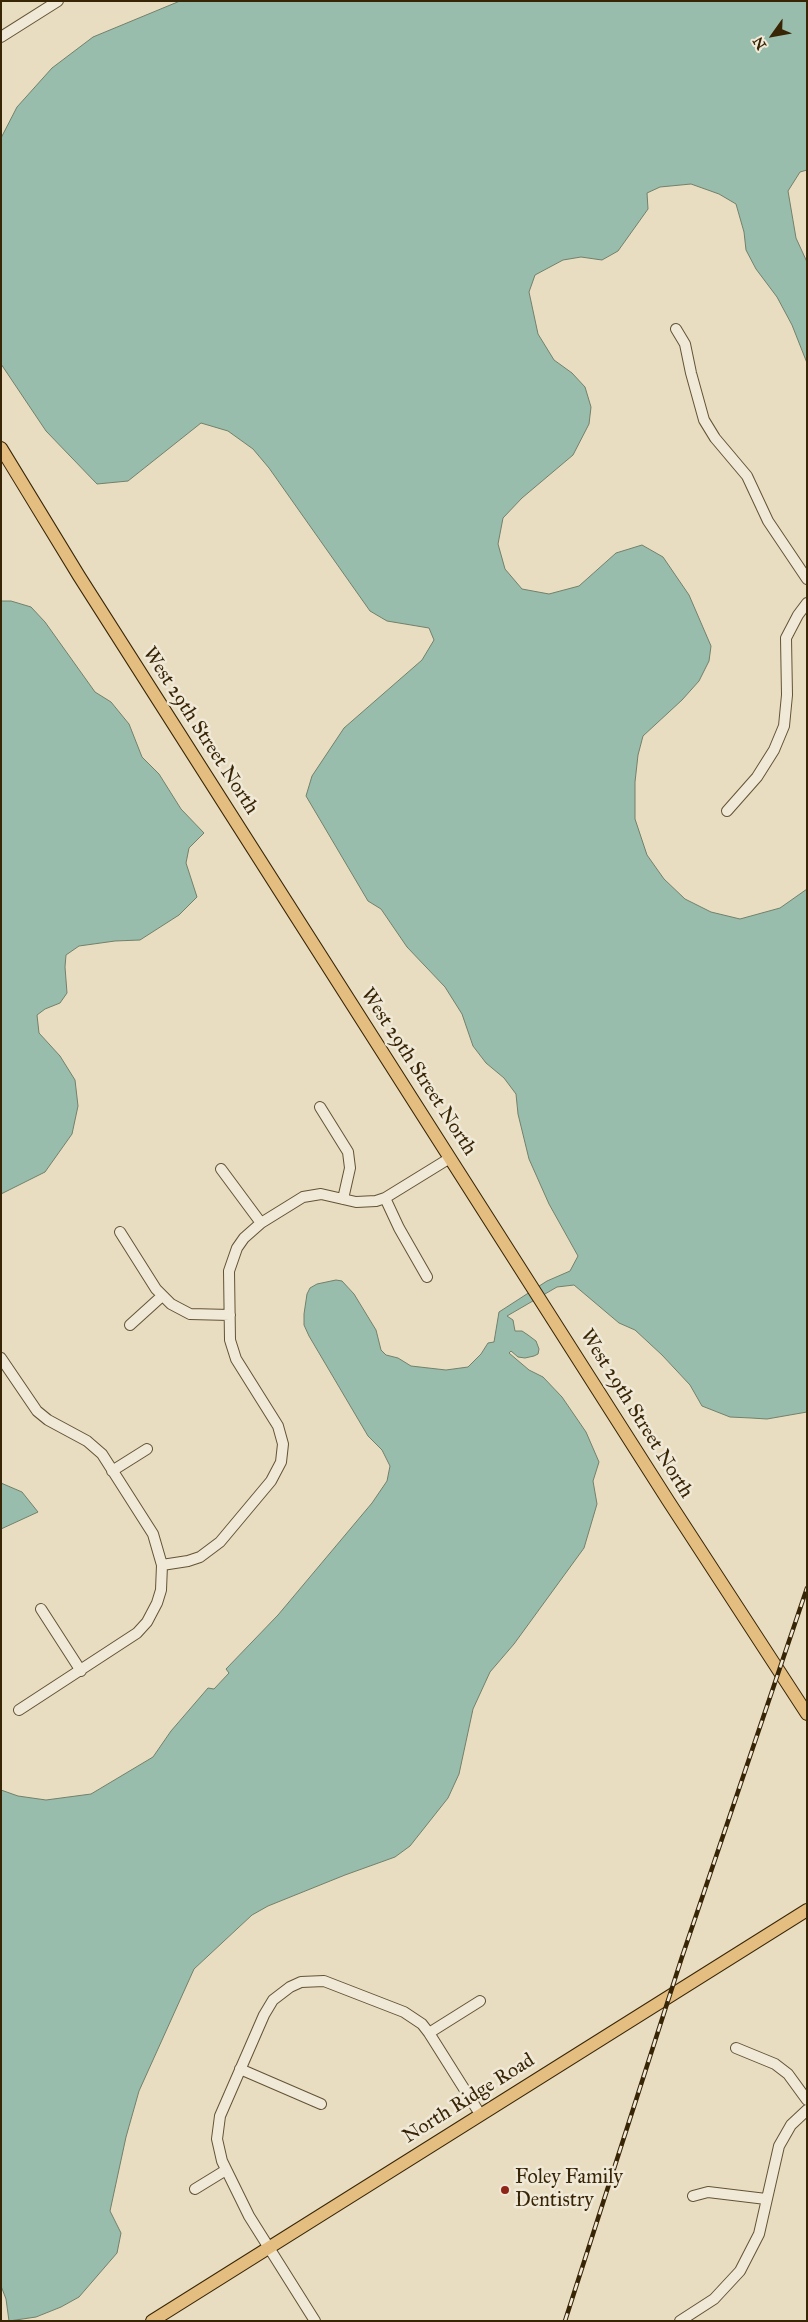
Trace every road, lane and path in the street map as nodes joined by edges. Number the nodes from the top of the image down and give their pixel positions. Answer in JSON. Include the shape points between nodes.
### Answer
{"nodes":[{"id":1,"x":58,"y":1,"type":"edge"},
{"id":2,"x":1,"y":37,"type":"edge"},
{"id":3,"x":676,"y":329,"type":"dead end"},
{"id":4,"x":1,"y":448,"type":"edge"},
{"id":5,"x":807,"y":579,"type":"edge"},
{"id":6,"x":807,"y":603,"type":"edge"},
{"id":7,"x":727,"y":811,"type":"dead end"},
{"id":8,"x":320,"y":1107,"type":"dead end"},
{"id":9,"x":450,"y":1158,"type":"junction"},
{"id":10,"x":220,"y":1169,"type":"dead end"},
{"id":11,"x":385,"y":1198,"type":"junction"},
{"id":12,"x":343,"y":1199,"type":"junction"},
{"id":13,"x":261,"y":1223,"type":"junction"},
{"id":14,"x":120,"y":1232,"type":"dead end"},
{"id":15,"x":427,"y":1277,"type":"dead end"},
{"id":16,"x":162,"y":1296,"type":"junction"},
{"id":17,"x":230,"y":1315,"type":"junction"},
{"id":18,"x":130,"y":1325,"type":"dead end"},
{"id":19,"x":1,"y":1358,"type":"edge"},
{"id":20,"x":147,"y":1449,"type":"dead end"},
{"id":21,"x":112,"y":1471,"type":"junction"},
{"id":22,"x":162,"y":1565,"type":"junction"},
{"id":23,"x":41,"y":1609,"type":"dead end"},
{"id":24,"x":81,"y":1671,"type":"junction"},
{"id":25,"x":19,"y":1710,"type":"dead end"},
{"id":26,"x":807,"y":1714,"type":"edge"},
{"id":27,"x":807,"y":1910,"type":"edge"},
{"id":28,"x":480,"y":2001,"type":"dead end"},
{"id":29,"x":429,"y":2034,"type":"junction"},
{"id":30,"x":736,"y":2048,"type":"dead end"},
{"id":31,"x":240,"y":2069,"type":"junction"},
{"id":32,"x":807,"y":2100,"type":"edge"},
{"id":33,"x":321,"y":2104,"type":"dead end"},
{"id":34,"x":807,"y":2110,"type":"edge"},
{"id":35,"x":480,"y":2114,"type":"junction"},
{"id":36,"x":226,"y":2170,"type":"junction"},
{"id":37,"x":195,"y":2189,"type":"dead end"},
{"id":38,"x":693,"y":2196,"type":"dead end"},
{"id":39,"x":766,"y":2199,"type":"junction"},
{"id":40,"x":269,"y":2247,"type":"junction"},
{"id":41,"x":152,"y":2321,"type":"edge"},
{"id":42,"x":316,"y":2321,"type":"edge"},
{"id":43,"x":680,"y":2321,"type":"edge"}],
"edges":[{"from":1,"to":2,"type":"street"},
{"from":3,"to":5,"type":"street","via":[[685,344],[704,420],[747,476],[768,521]]},
{"from":4,"to":9,"type":"main road","name":"West 29th Street North"},
{"from":6,"to":7,"type":"street","via":[[786,638],[784,726],[757,777]]},
{"from":8,"to":12,"type":"street","via":[[350,1160]]},
{"from":9,"to":11,"type":"street"},
{"from":9,"to":26,"type":"main road","name":"West 29th Street North"},
{"from":10,"to":13,"type":"street"},
{"from":11,"to":12,"type":"street","via":[[366,1203]]},
{"from":11,"to":15,"type":"street"},
{"from":12,"to":13,"type":"street","via":[[321,1194],[302,1197]]},
{"from":13,"to":17,"type":"street","via":[[244,1238],[232,1260]]},
{"from":14,"to":16,"type":"street"},
{"from":16,"to":17,"type":"street","via":[[190,1314]]},
{"from":16,"to":18,"type":"street"},
{"from":17,"to":22,"type":"street","via":[[230,1340],[236,1359],[281,1434],[281,1462],[271,1481],[220,1542],[200,1557]]},
{"from":19,"to":21,"type":"street","via":[[37,1410],[48,1420],[95,1447]]},
{"from":20,"to":21,"type":"street"},
{"from":21,"to":22,"type":"street","via":[[153,1534]]},
{"from":22,"to":24,"type":"street","via":[[161,1590],[147,1622],[128,1640]]},
{"from":23,"to":24,"type":"street"},
{"from":24,"to":25,"type":"street"},
{"from":27,"to":35,"type":"main road","name":"North Ridge Road"},
{"from":28,"to":29,"type":"street"},
{"from":29,"to":31,"type":"street","via":[[422,2024],[404,2012],[334,1983],[301,1982],[281,1993],[268,2008]]},
{"from":29,"to":35,"type":"street"},
{"from":30,"to":32,"type":"street","via":[[775,2064],[788,2074]]},
{"from":31,"to":33,"type":"street"},
{"from":31,"to":36,"type":"street","via":[[217,2127],[218,2151]]},
{"from":34,"to":39,"type":"street","via":[[790,2125],[779,2146]]},
{"from":35,"to":40,"type":"main road","name":"North Ridge Road"},
{"from":36,"to":37,"type":"street"},
{"from":36,"to":40,"type":"street"},
{"from":38,"to":39,"type":"street","via":[[708,2192]]},
{"from":39,"to":43,"type":"street","via":[[759,2234],[740,2271],[714,2298]]},
{"from":40,"to":41,"type":"main road","name":"North Ridge Road"},
{"from":40,"to":42,"type":"street"}]}
